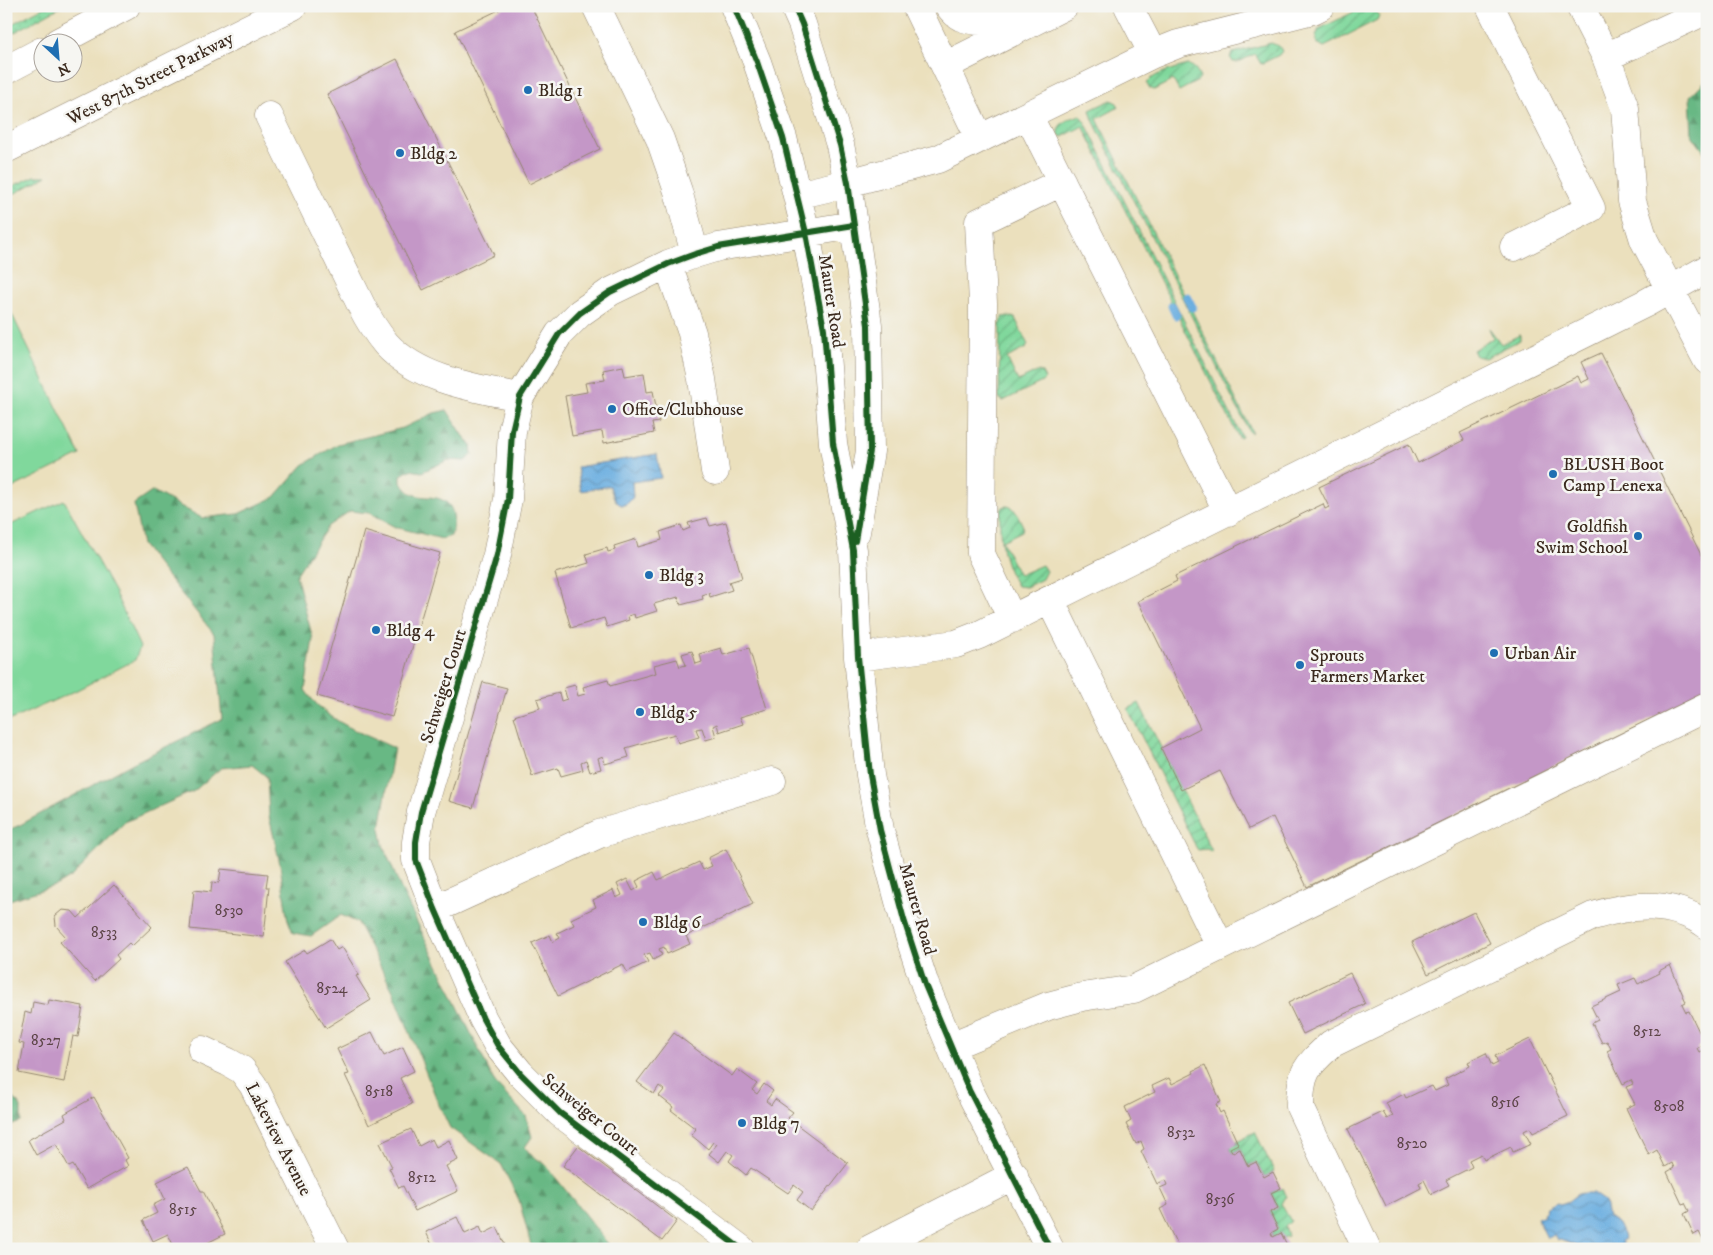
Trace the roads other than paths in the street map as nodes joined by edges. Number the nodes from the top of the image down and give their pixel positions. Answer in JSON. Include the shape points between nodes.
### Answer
{"nodes":[{"id":1,"x":126,"y":6,"type":"edge"},
{"id":2,"x":293,"y":6,"type":"edge"},
{"id":3,"x":596,"y":6,"type":"edge"},
{"id":4,"x":734,"y":6,"type":"edge"},
{"id":5,"x":794,"y":6,"type":"edge"},
{"id":6,"x":916,"y":6,"type":"edge"},
{"id":7,"x":949,"y":6,"type":"edge"},
{"id":8,"x":1023,"y":6,"type":"edge"},
{"id":9,"x":1064,"y":6,"type":"edge"},
{"id":10,"x":1128,"y":6,"type":"edge"},
{"id":11,"x":1321,"y":6,"type":"edge"},
{"id":12,"x":1490,"y":6,"type":"edge"},
{"id":13,"x":1580,"y":6,"type":"edge"},
{"id":14,"x":1707,"y":10,"type":"edge"},
{"id":15,"x":77,"y":32,"type":"edge"},
{"id":16,"x":1147,"y":43,"type":"junction"},
{"id":17,"x":32,"y":56,"type":"edge"},
{"id":18,"x":1606,"y":57,"type":"junction"},
{"id":19,"x":945,"y":66,"type":"junction"},
{"id":20,"x":6,"y":70,"type":"edge"},
{"id":21,"x":269,"y":116,"type":"dead end"},
{"id":22,"x":1028,"y":116,"type":"junction"},
{"id":23,"x":980,"y":140,"type":"junction"},
{"id":24,"x":6,"y":149,"type":"edge"},
{"id":25,"x":1062,"y":182,"type":"junction"},
{"id":26,"x":848,"y":183,"type":"junction"},
{"id":27,"x":797,"y":195,"type":"junction"},
{"id":28,"x":1632,"y":201,"type":"junction"},
{"id":29,"x":1590,"y":208,"type":"junction"},
{"id":30,"x":854,"y":225,"type":"junction"},
{"id":31,"x":806,"y":233,"type":"junction"},
{"id":32,"x":1514,"y":247,"type":"dead end"},
{"id":33,"x":694,"y":254,"type":"junction"},
{"id":34,"x":668,"y":264,"type":"junction"},
{"id":35,"x":1707,"y":269,"type":"edge"},
{"id":36,"x":1670,"y":290,"type":"junction"},
{"id":37,"x":1707,"y":360,"type":"edge"},
{"id":38,"x":520,"y":397,"type":"junction"},
{"id":39,"x":715,"y":471,"type":"dead end"},
{"id":40,"x":1228,"y":512,"type":"junction"},
{"id":41,"x":853,"y":550,"type":"junction"},
{"id":42,"x":1050,"y":600,"type":"junction"},
{"id":43,"x":1012,"y":619,"type":"junction"},
{"id":44,"x":858,"y":657,"type":"junction"},
{"id":45,"x":1707,"y":707,"type":"edge"},
{"id":46,"x":772,"y":781,"type":"dead end"},
{"id":47,"x":435,"y":909,"type":"junction"},
{"id":48,"x":1707,"y":925,"type":"edge"},
{"id":49,"x":1220,"y":946,"type":"junction"},
{"id":50,"x":951,"y":1046,"type":"junction"},
{"id":51,"x":202,"y":1050,"type":"dead end"},
{"id":52,"x":1014,"y":1175,"type":"junction"},
{"id":53,"x":335,"y":1249,"type":"edge"},
{"id":54,"x":741,"y":1249,"type":"edge"},
{"id":55,"x":870,"y":1249,"type":"edge"},
{"id":56,"x":1050,"y":1249,"type":"edge"},
{"id":57,"x":1367,"y":1249,"type":"edge"}],
"edges":[{"from":1,"to":15,"type":"street"},
{"from":2,"to":24,"type":"street","name":"West 87th Street Parkway"},
{"from":3,"to":33,"type":"street","via":[[660,139],[678,191]]},
{"from":4,"to":27,"type":"street","name":"Maurer Road","via":[[783,138]]},
{"from":5,"to":26,"type":"street","name":"Maurer Road","via":[[840,144]]},
{"from":6,"to":19,"type":"street"},
{"from":7,"to":8,"type":"street","via":[[960,17],[978,20],[994,20]]},
{"from":9,"to":19,"type":"street"},
{"from":10,"to":16,"type":"street"},
{"from":11,"to":16,"type":"street","via":[[1178,44]]},
{"from":12,"to":29,"type":"street"},
{"from":13,"to":18,"type":"street"},
{"from":14,"to":18,"type":"street"},
{"from":16,"to":22,"type":"street"},
{"from":17,"to":20,"type":"street"},
{"from":18,"to":28,"type":"street","via":[[1625,108]]},
{"from":19,"to":23,"type":"street"},
{"from":21,"to":38,"type":"street","via":[[361,305],[386,344],[403,359],[450,381]]},
{"from":22,"to":23,"type":"street"},
{"from":22,"to":25,"type":"street"},
{"from":23,"to":26,"type":"street","via":[[938,159]]},
{"from":25,"to":40,"type":"street"},
{"from":25,"to":43,"type":"street","via":[[979,222],[983,303],[981,554]]},
{"from":26,"to":27,"type":"street"},
{"from":26,"to":30,"type":"street","name":"Maurer Road"},
{"from":27,"to":31,"type":"street","name":"Maurer Road"},
{"from":28,"to":29,"type":"street"},
{"from":28,"to":36,"type":"street","via":[[1644,240]]},
{"from":29,"to":32,"type":"street"},
{"from":30,"to":31,"type":"street","name":"Schweiger Court"},
{"from":30,"to":41,"type":"street","name":"Maurer Road","via":[[868,325],[870,451]]},
{"from":31,"to":33,"type":"street","name":"Schweiger Court"},
{"from":31,"to":41,"type":"street","name":"Maurer Road","via":[[824,329],[833,443]]},
{"from":33,"to":34,"type":"street","name":"Schweiger Court"},
{"from":34,"to":38,"type":"street","name":"Schweiger Court","via":[[610,292],[580,313],[559,334]]},
{"from":34,"to":39,"type":"street","via":[[692,333]]},
{"from":35,"to":36,"type":"street"},
{"from":36,"to":37,"type":"street"},
{"from":36,"to":40,"type":"street"},
{"from":38,"to":47,"type":"street","name":"Schweiger Court","via":[[512,431],[508,499],[497,555],[421,812],[416,842],[416,860]]},
{"from":40,"to":42,"type":"street"},
{"from":41,"to":44,"type":"street","name":"Maurer Road"},
{"from":42,"to":43,"type":"street"},
{"from":42,"to":49,"type":"street"},
{"from":43,"to":44,"type":"street","via":[[956,644]]},
{"from":44,"to":50,"type":"street","name":"Maurer Road","via":[[870,774],[880,830],[925,985]]},
{"from":45,"to":49,"type":"street"},
{"from":46,"to":47,"type":"street","via":[[599,834]]},
{"from":47,"to":54,"type":"street","name":"Schweiger Court","via":[[483,1019],[498,1046],[520,1073],[560,1113]]},
{"from":48,"to":57,"type":"street","via":[[1671,909],[1641,906],[1593,916],[1331,1044],[1315,1059],[1304,1074],[1300,1107]]},
{"from":49,"to":50,"type":"street","via":[[1134,989],[1048,1006]]},
{"from":50,"to":52,"type":"street","name":"Maurer Road","via":[[969,1090]]},
{"from":51,"to":53,"type":"street","name":"Lakeview Avenue","via":[[242,1070],[253,1085]]},
{"from":52,"to":55,"type":"street"},
{"from":52,"to":56,"type":"street","name":"Maurer Road"}]}
